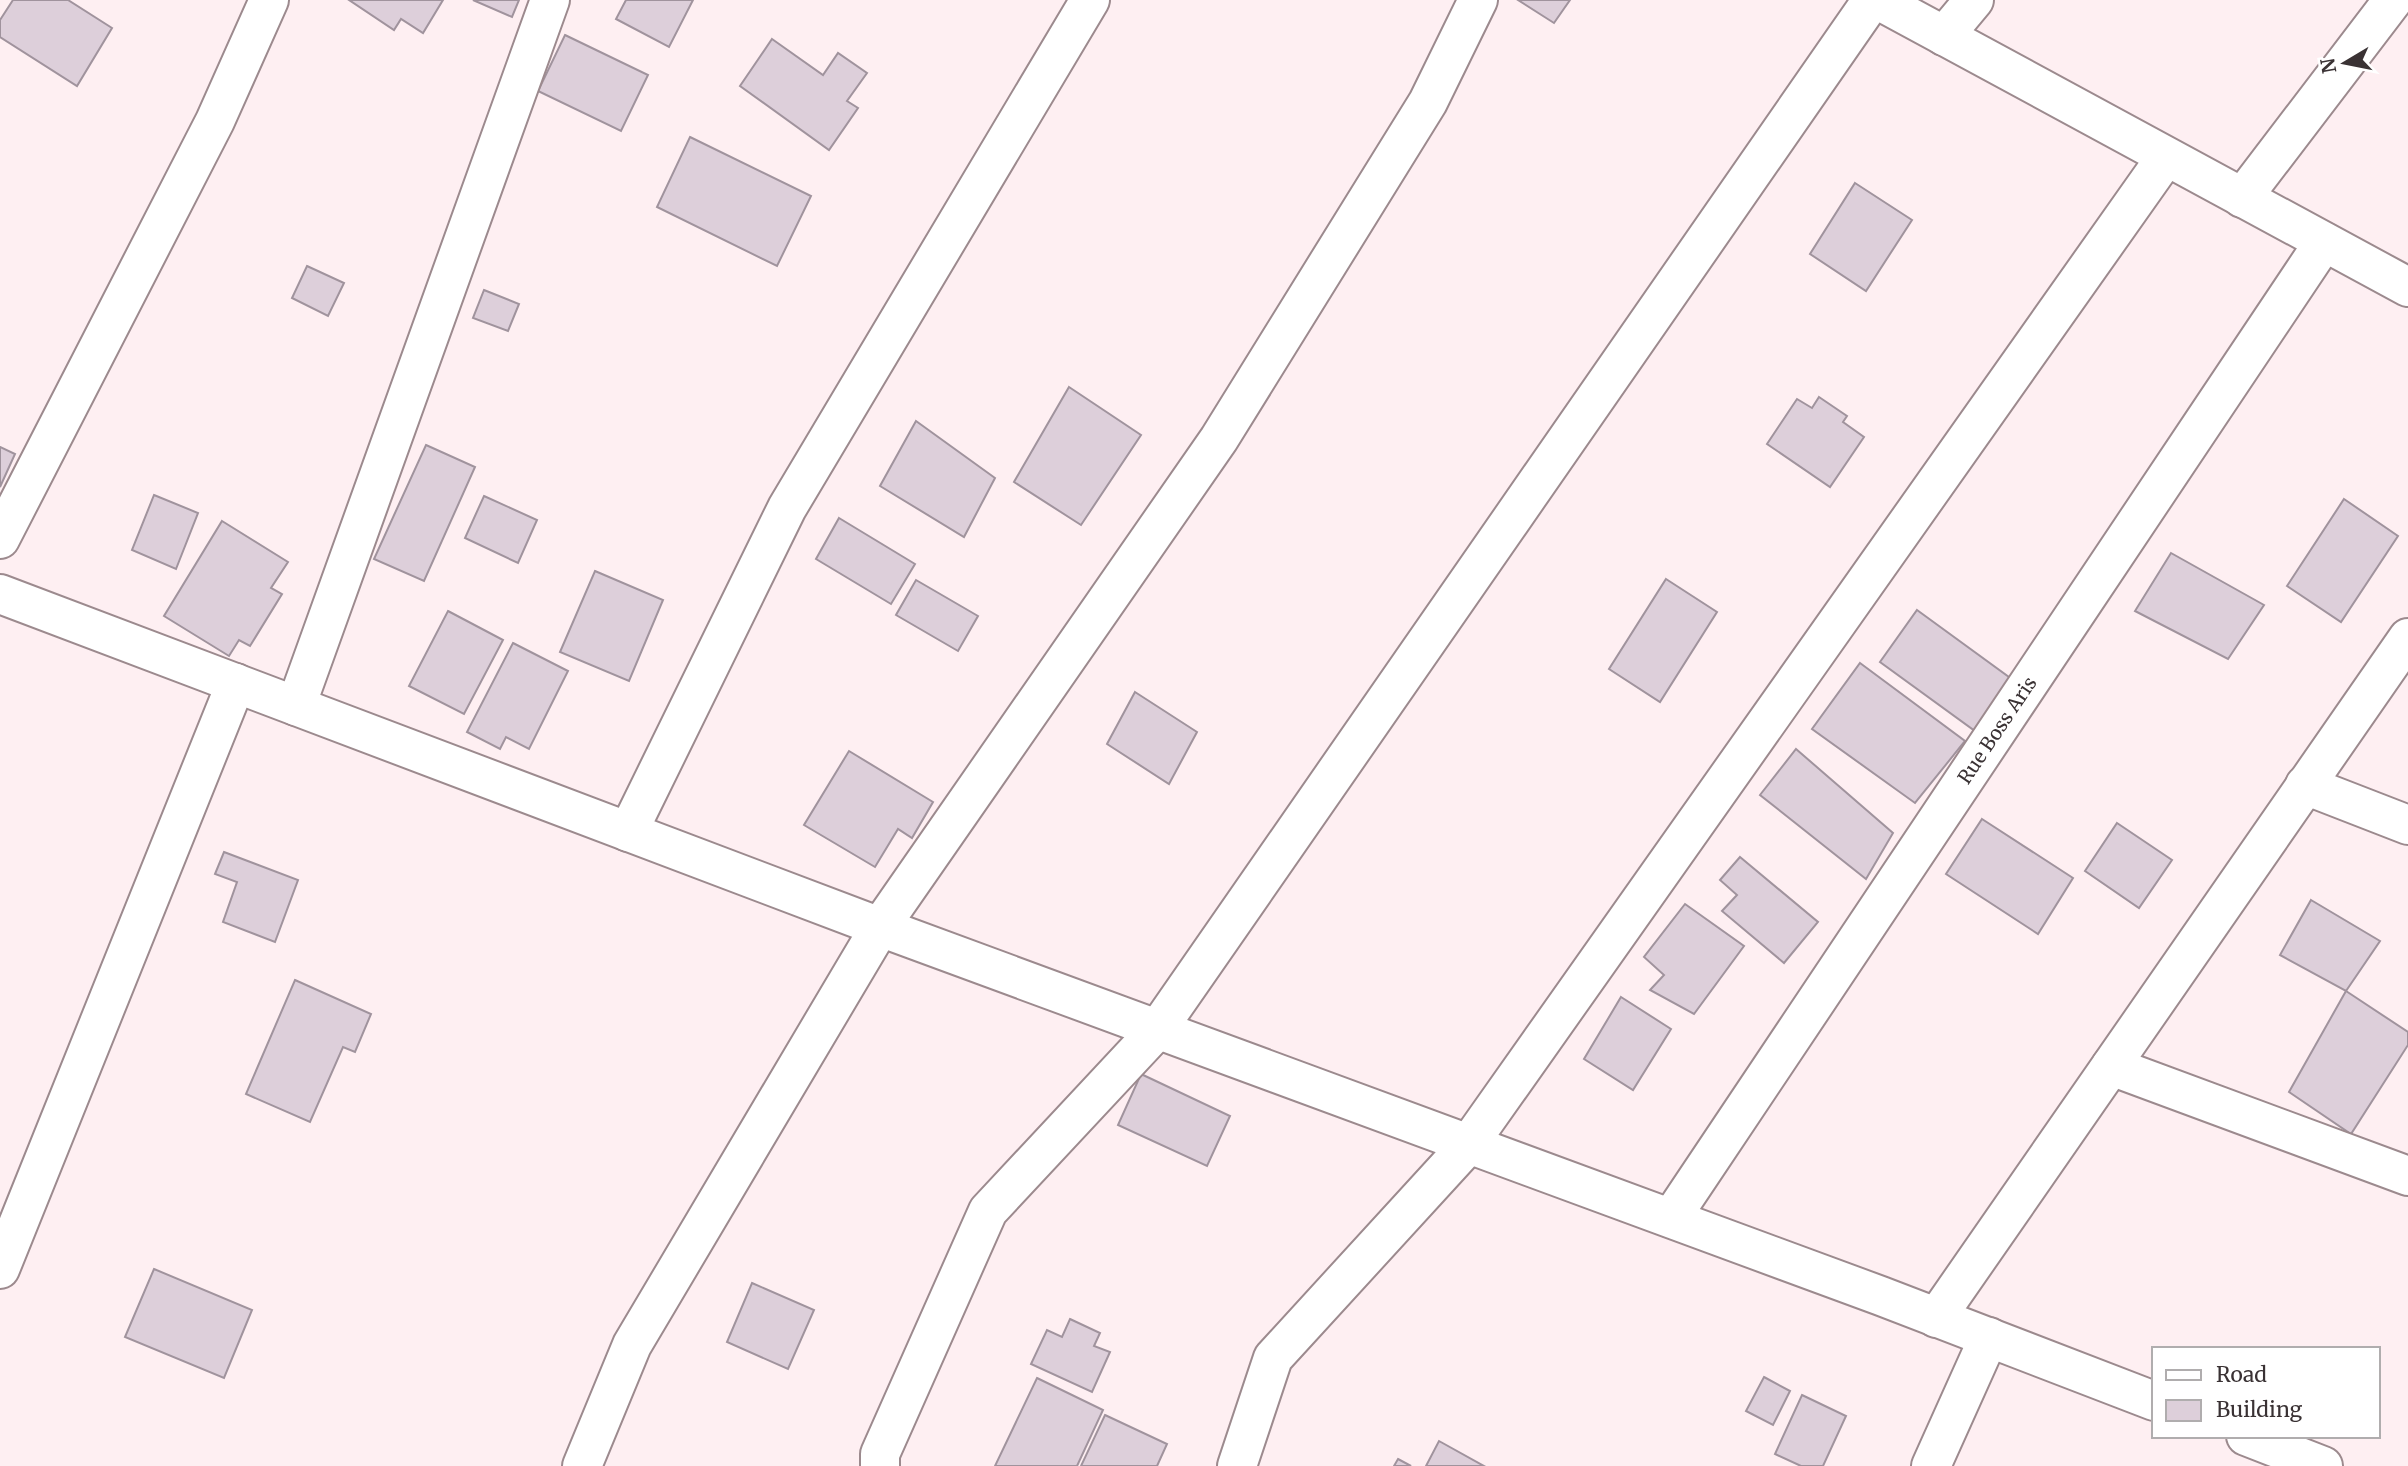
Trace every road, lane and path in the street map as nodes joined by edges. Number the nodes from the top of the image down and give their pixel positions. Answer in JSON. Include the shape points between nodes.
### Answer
{"nodes":[{"id":1,"x":269,"y":0,"type":"edge"},
{"id":2,"x":550,"y":0,"type":"edge"},
{"id":3,"x":1090,"y":0,"type":"edge"},
{"id":4,"x":1478,"y":0,"type":"edge"},
{"id":5,"x":1872,"y":0,"type":"edge"},
{"id":6,"x":1878,"y":0,"type":"edge"},
{"id":7,"x":1974,"y":0,"type":"edge"},
{"id":8,"x":2393,"y":0,"type":"edge"},
{"id":9,"x":1944,"y":36,"type":"junction"},
{"id":10,"x":2166,"y":157,"type":"junction"},
{"id":11,"x":2242,"y":198,"type":"junction"},
{"id":12,"x":2324,"y":242,"type":"junction"},
{"id":13,"x":2408,"y":287,"type":"edge"},
{"id":14,"x":0,"y":539,"type":"edge"},
{"id":15,"x":0,"y":594,"type":"edge"},
{"id":16,"x":2408,"y":638,"type":"edge"},
{"id":17,"x":236,"y":683,"type":"junction"},
{"id":18,"x":296,"y":706,"type":"junction"},
{"id":19,"x":2305,"y":785,"type":"junction"},
{"id":20,"x":2408,"y":825,"type":"edge"},
{"id":21,"x":628,"y":832,"type":"junction"},
{"id":22,"x":880,"y":928,"type":"junction"},
{"id":23,"x":1157,"y":1030,"type":"junction"},
{"id":24,"x":2111,"y":1066,"type":"junction"},
{"id":25,"x":1468,"y":1145,"type":"junction"},
{"id":26,"x":2408,"y":1177,"type":"edge"},
{"id":27,"x":1671,"y":1218,"type":"junction"},
{"id":28,"x":0,"y":1269,"type":"edge"},
{"id":29,"x":1936,"y":1318,"type":"junction"},
{"id":30,"x":1989,"y":1337,"type":"junction"},
{"id":31,"x":2152,"y":1400,"type":"edge"},
{"id":32,"x":2251,"y":1438,"type":"edge"},
{"id":33,"x":582,"y":1466,"type":"edge"},
{"id":34,"x":880,"y":1466,"type":"edge"},
{"id":35,"x":1237,"y":1466,"type":"edge"},
{"id":36,"x":1931,"y":1466,"type":"edge"},
{"id":37,"x":2323,"y":1466,"type":"edge"}],
"edges":[{"from":1,"to":14,"type":"street","via":[[215,121]]},
{"from":2,"to":18,"type":"street"},
{"from":3,"to":21,"type":"street","via":[[786,508]]},
{"from":4,"to":22,"type":"street","via":[[1428,102],[1219,439]]},
{"from":5,"to":23,"type":"street"},
{"from":6,"to":9,"type":"street"},
{"from":7,"to":9,"type":"street"},
{"from":8,"to":11,"type":"street"},
{"from":9,"to":10,"type":"street"},
{"from":10,"to":11,"type":"street"},
{"from":10,"to":25,"type":"street"},
{"from":11,"to":12,"type":"street"},
{"from":12,"to":13,"type":"street"},
{"from":12,"to":27,"type":"street","name":"Rue Boss Aris"},
{"from":15,"to":17,"type":"street"},
{"from":16,"to":19,"type":"street"},
{"from":17,"to":18,"type":"street"},
{"from":17,"to":28,"type":"street"},
{"from":18,"to":21,"type":"street"},
{"from":19,"to":20,"type":"street"},
{"from":19,"to":24,"type":"street"},
{"from":21,"to":22,"type":"street"},
{"from":22,"to":23,"type":"street"},
{"from":22,"to":33,"type":"street","via":[[632,1346]]},
{"from":23,"to":25,"type":"street"},
{"from":23,"to":34,"type":"street","via":[[988,1211],[880,1454]]},
{"from":24,"to":26,"type":"street"},
{"from":24,"to":29,"type":"street"},
{"from":25,"to":27,"type":"street"},
{"from":25,"to":35,"type":"street","via":[[1273,1358]]},
{"from":27,"to":29,"type":"street"},
{"from":29,"to":30,"type":"street"},
{"from":30,"to":31,"type":"street"},
{"from":30,"to":36,"type":"street"},
{"from":32,"to":37,"type":"street"}]}
